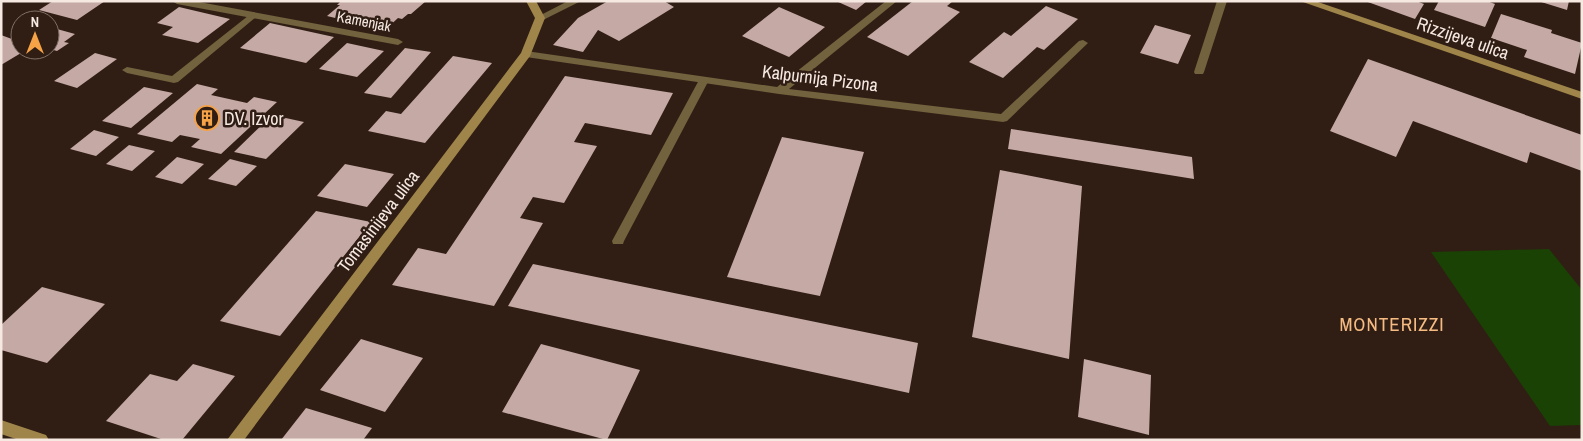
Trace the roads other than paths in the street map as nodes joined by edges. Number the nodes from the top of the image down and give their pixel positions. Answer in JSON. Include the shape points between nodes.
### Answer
{"nodes":[{"id":1,"x":177,"y":1,"type":"edge"},
{"id":2,"x":531,"y":1,"type":"edge"},
{"id":3,"x":576,"y":1,"type":"edge"},
{"id":4,"x":892,"y":1,"type":"edge"},
{"id":5,"x":1222,"y":1,"type":"edge"},
{"id":6,"x":1305,"y":1,"type":"edge"},
{"id":7,"x":253,"y":15,"type":"junction"},
{"id":8,"x":540,"y":18,"type":"junction"},
{"id":9,"x":398,"y":42,"type":"dead end"},
{"id":10,"x":1083,"y":43,"type":"dead end"},
{"id":11,"x":526,"y":54,"type":"junction"},
{"id":12,"x":128,"y":70,"type":"dead end"},
{"id":13,"x":1199,"y":72,"type":"dead end"},
{"id":14,"x":704,"y":80,"type":"junction"},
{"id":15,"x":778,"y":91,"type":"junction"},
{"id":16,"x":1582,"y":96,"type":"edge"},
{"id":17,"x":618,"y":241,"type":"dead end"},
{"id":18,"x":1,"y":427,"type":"edge"},
{"id":19,"x":41,"y":440,"type":"edge"},
{"id":20,"x":234,"y":440,"type":"edge"}],
"edges":[{"from":1,"to":7,"type":"street","name":"Kamenjak"},
{"from":2,"to":8,"type":"main road"},
{"from":3,"to":8,"type":"street"},
{"from":4,"to":15,"type":"street"},
{"from":5,"to":13,"type":"street"},
{"from":6,"to":16,"type":"main road","name":"Rizzijeva ulica"},
{"from":7,"to":9,"type":"street","name":"Kamenjak"},
{"from":7,"to":12,"type":"street","via":[[174,80]]},
{"from":8,"to":11,"type":"main road","name":"Tomasinijeva ulica"},
{"from":10,"to":15,"type":"street","name":"Kalpurnija Pizona","via":[[1003,118]]},
{"from":11,"to":14,"type":"street","name":"Kalpurnija Pizona"},
{"from":11,"to":20,"type":"main road","name":"Tomasinijeva ulica"},
{"from":14,"to":15,"type":"street","name":"Kalpurnija Pizona"},
{"from":14,"to":17,"type":"street"},
{"from":18,"to":19,"type":"main road"}]}
